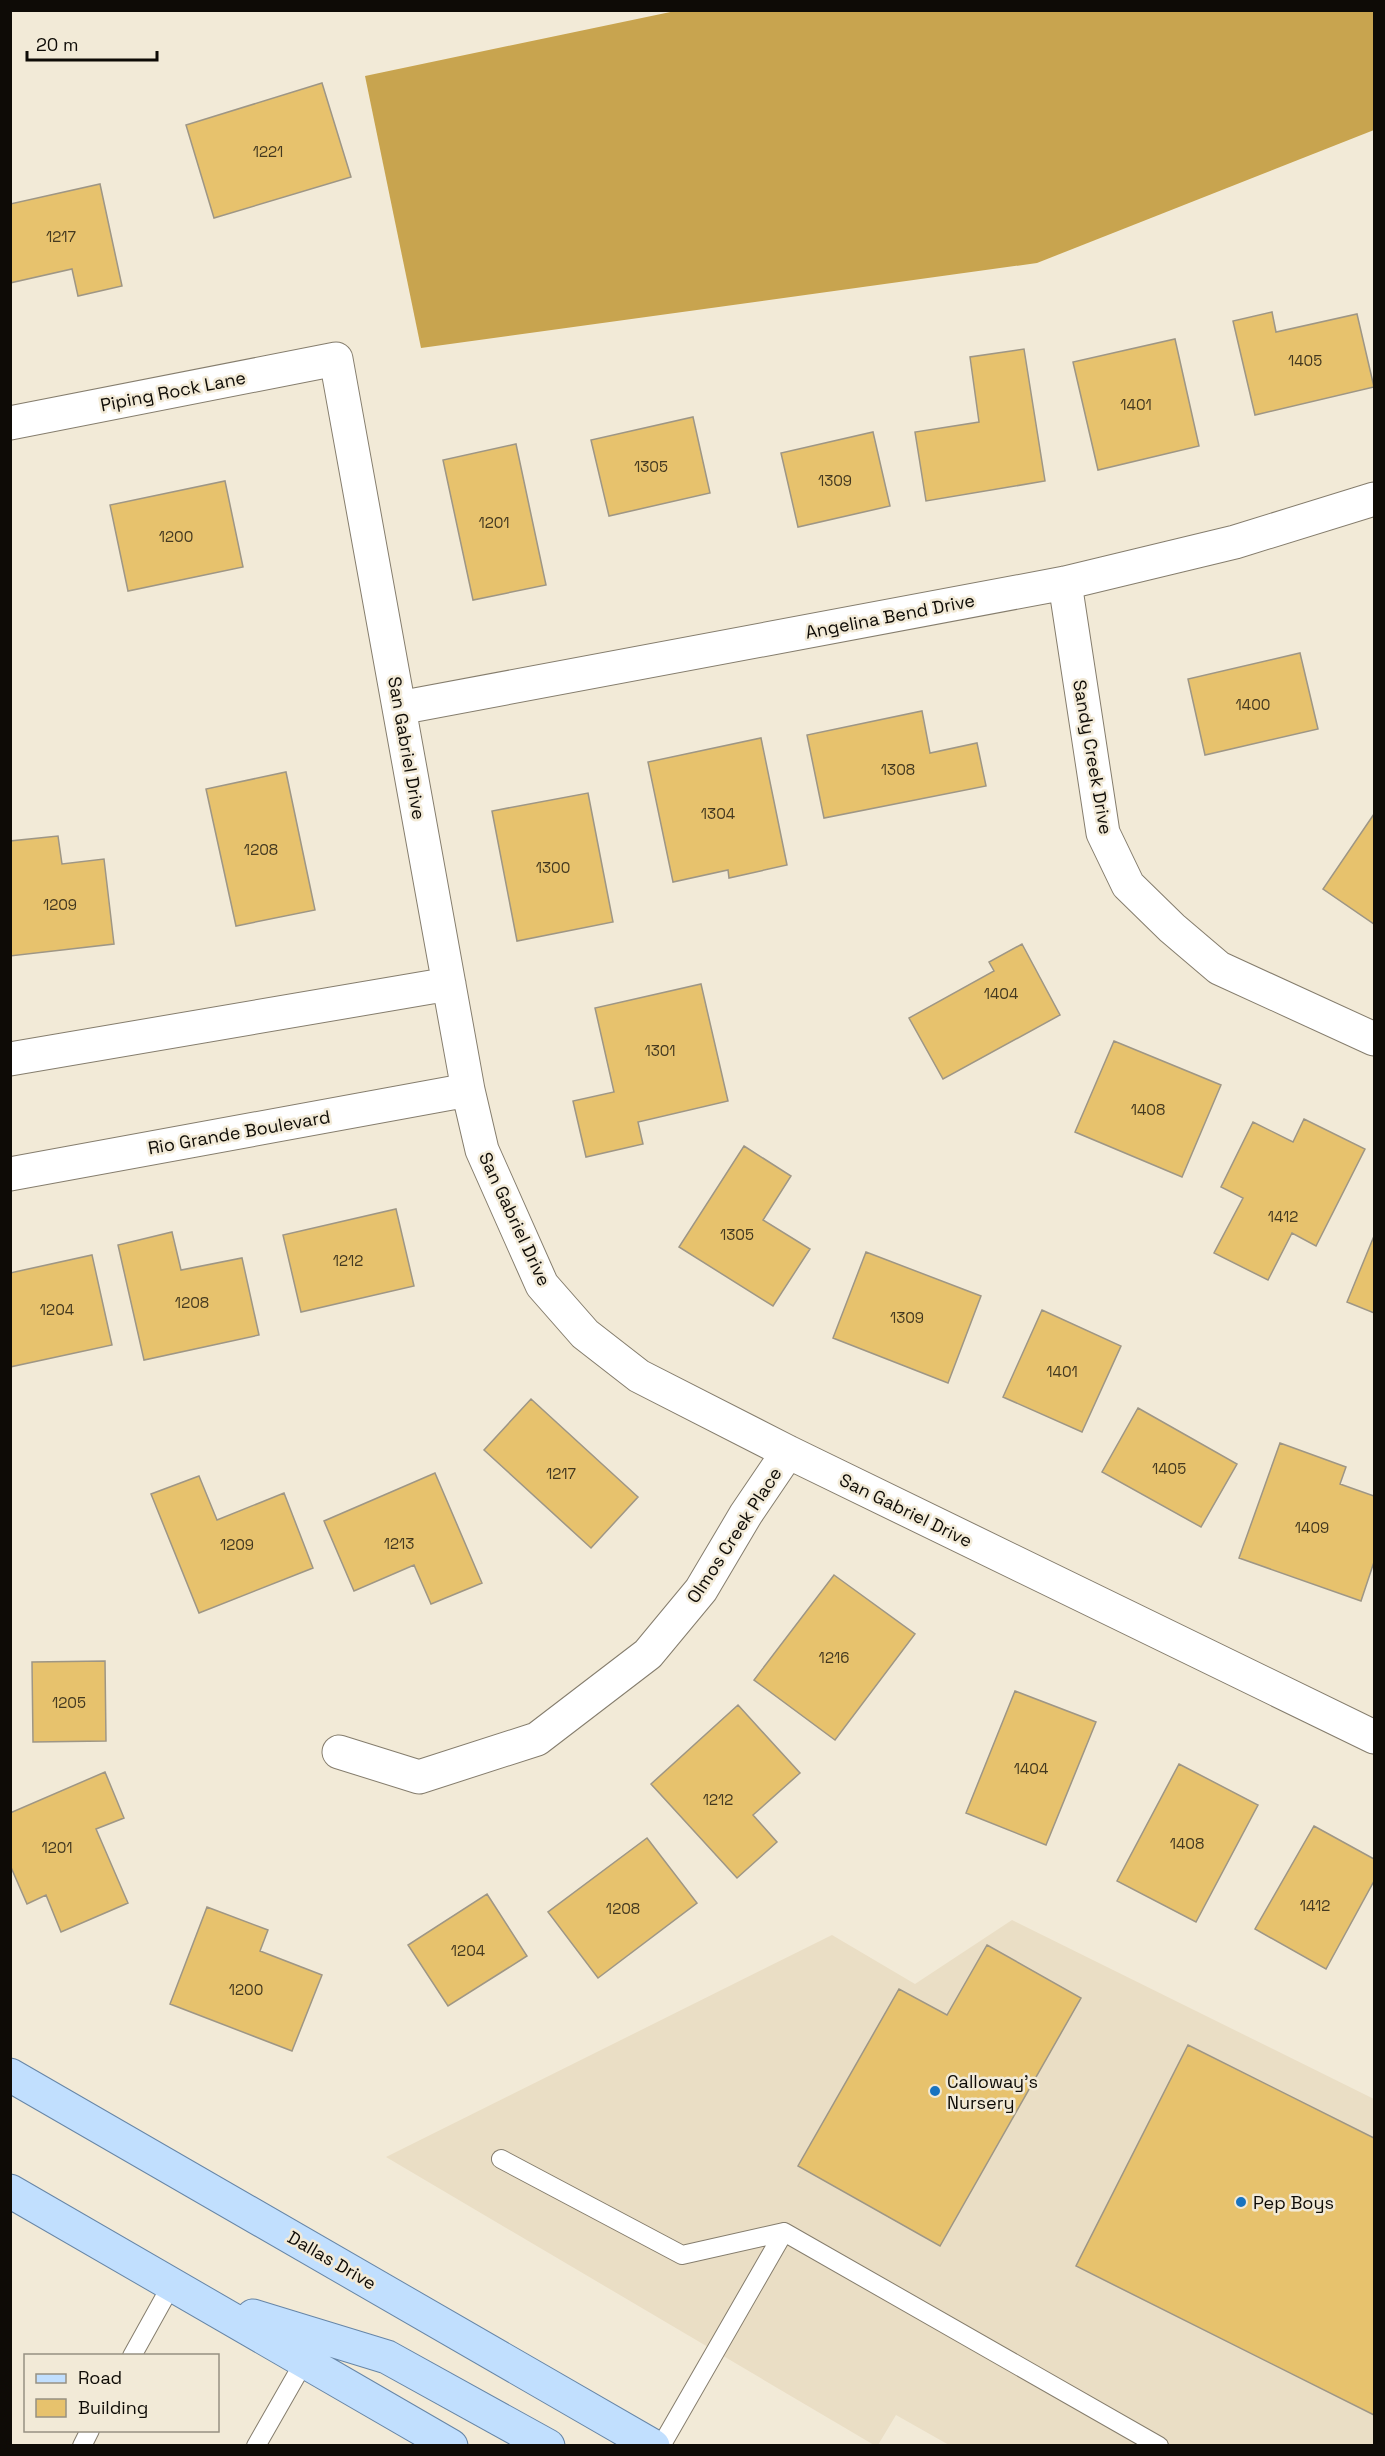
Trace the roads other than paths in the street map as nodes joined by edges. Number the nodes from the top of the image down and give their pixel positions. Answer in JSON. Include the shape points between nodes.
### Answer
{"nodes":[{"id":1,"x":336,"y":359,"type":"joint"},
{"id":2,"x":10,"y":423,"type":"edge"},
{"id":3,"x":1374,"y":499,"type":"edge"},
{"id":4,"x":1065,"y":583,"type":"junction"},
{"id":5,"x":399,"y":708,"type":"junction"},
{"id":6,"x":450,"y":984,"type":"junction"},
{"id":7,"x":1374,"y":1039,"type":"edge"},
{"id":8,"x":10,"y":1059,"type":"edge"},
{"id":9,"x":468,"y":1090,"type":"junction"},
{"id":10,"x":10,"y":1174,"type":"edge"},
{"id":11,"x":788,"y":1452,"type":"junction"},
{"id":12,"x":1374,"y":1737,"type":"edge"},
{"id":13,"x":339,"y":1752,"type":"dead end"},
{"id":14,"x":10,"y":2075,"type":"edge"},
{"id":15,"x":501,"y":2159,"type":"dead end"},
{"id":16,"x":10,"y":2191,"type":"edge"},
{"id":17,"x":784,"y":2232,"type":"junction"},
{"id":18,"x":172,"y":2284,"type":"junction"},
{"id":19,"x":203,"y":2301,"type":"junction"},
{"id":20,"x":133,"y":2354,"type":"edge"},
{"id":21,"x":304,"y":2362,"type":"junction"},
{"id":22,"x":256,"y":2445,"type":"edge"},
{"id":23,"x":451,"y":2445,"type":"edge"},
{"id":24,"x":548,"y":2445,"type":"edge"},
{"id":25,"x":653,"y":2445,"type":"edge"},
{"id":26,"x":661,"y":2445,"type":"edge"},
{"id":27,"x":1159,"y":2445,"type":"edge"}],
"edges":[{"from":1,"to":2,"type":"street","name":"Piping Rock Lane"},
{"from":1,"to":5,"type":"street","name":"San Gabriel Drive"},
{"from":3,"to":4,"type":"street","name":"Angelina Bend Drive","via":[[1235,542]]},
{"from":4,"to":5,"type":"street","name":"Angelina Bend Drive"},
{"from":4,"to":7,"type":"street","name":"Sandy Creek Drive","via":[[1104,832],[1128,885],[1219,968]]},
{"from":5,"to":6,"type":"street","name":"San Gabriel Drive"},
{"from":6,"to":8,"type":"street"},
{"from":6,"to":9,"type":"street","name":"San Gabriel Drive"},
{"from":9,"to":10,"type":"street","name":"Rio Grande Boulevard"},
{"from":9,"to":11,"type":"street","name":"San Gabriel Drive","via":[[482,1150],[542,1285],[585,1334],[639,1376]]},
{"from":11,"to":12,"type":"street","name":"San Gabriel Drive"},
{"from":11,"to":13,"type":"street","name":"Olmos Creek Place","via":[[701,1590],[648,1654],[537,1739],[419,1777]]},
{"from":14,"to":25,"type":"main road","name":"Dallas Drive"},
{"from":15,"to":17,"type":"lane","via":[[682,2255]]},
{"from":16,"to":18,"type":"main road"},
{"from":17,"to":26,"type":"lane"},
{"from":17,"to":27,"type":"lane"},
{"from":18,"to":19,"type":"main road"},
{"from":18,"to":20,"type":"lane"},
{"from":19,"to":21,"type":"main road"},
{"from":19,"to":24,"type":"main road","via":[[387,2357]]},
{"from":21,"to":22,"type":"lane"},
{"from":21,"to":23,"type":"main road"}]}
